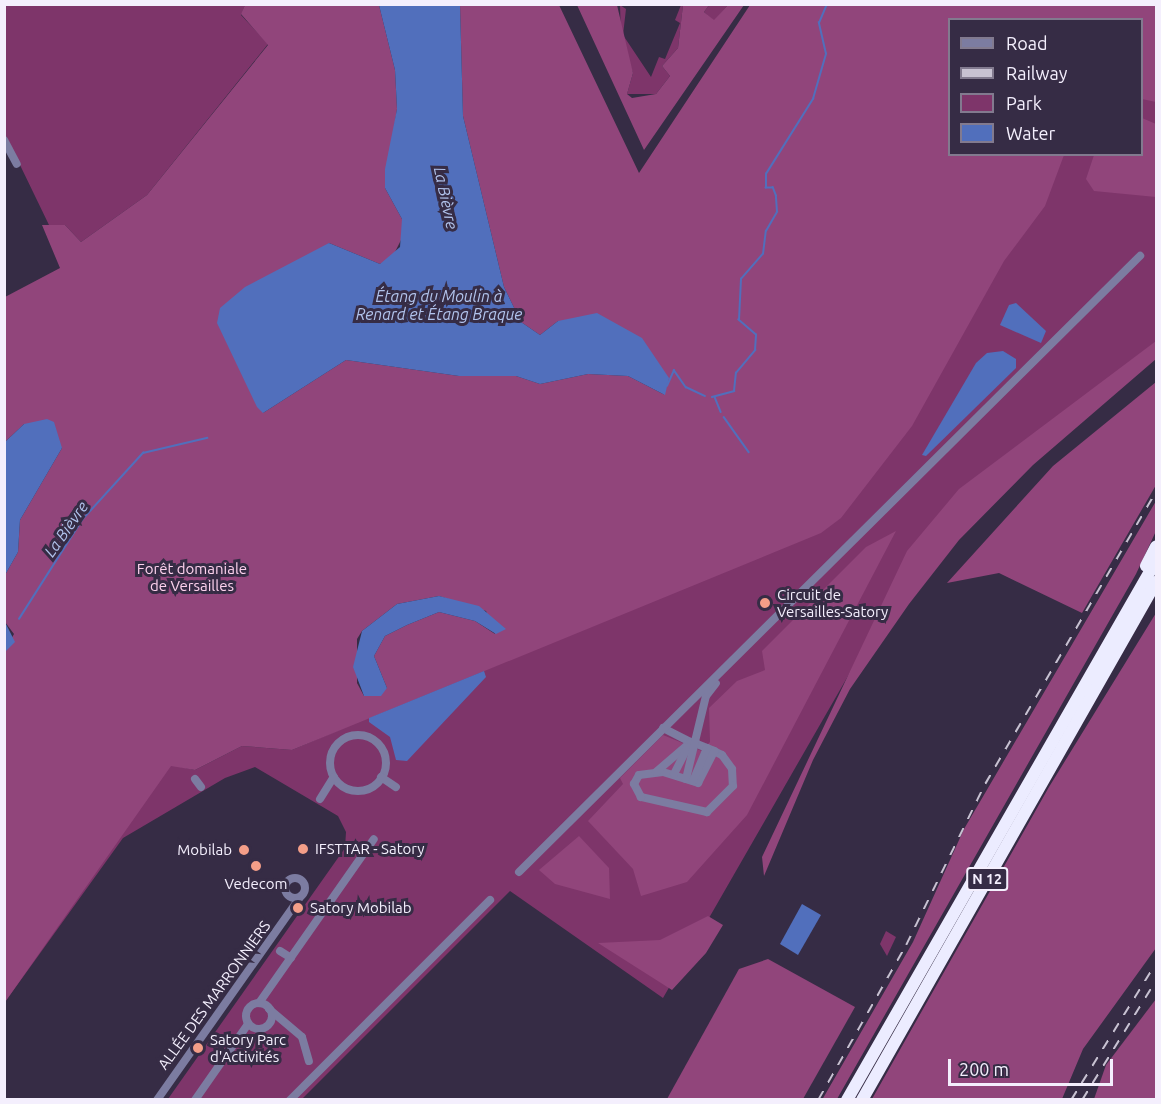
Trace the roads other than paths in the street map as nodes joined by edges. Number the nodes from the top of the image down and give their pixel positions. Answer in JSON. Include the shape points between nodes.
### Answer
{"nodes":[{"id":1,"x":4,"y":140,"type":"edge"},
{"id":2,"x":17,"y":164,"type":"dead end"},
{"id":3,"x":1140,"y":256,"type":"dead end"},
{"id":4,"x":1156,"y":546,"type":"edge"},
{"id":5,"x":1156,"y":561,"type":"edge"},
{"id":6,"x":1156,"y":582,"type":"edge"},
{"id":7,"x":1143,"y":586,"type":"junction"},
{"id":8,"x":1156,"y":600,"type":"edge"},
{"id":9,"x":734,"y":659,"type":"junction"},
{"id":10,"x":1113,"y":659,"type":"junction"},
{"id":11,"x":663,"y":728,"type":"junction"},
{"id":12,"x":694,"y":743,"type":"junction"},
{"id":13,"x":711,"y":750,"type":"junction"},
{"id":14,"x":656,"y":772,"type":"junction"},
{"id":15,"x":674,"y":774,"type":"junction"},
{"id":16,"x":334,"y":777,"type":"junction"},
{"id":17,"x":381,"y":777,"type":"junction"},
{"id":18,"x":195,"y":779,"type":"dead end"},
{"id":19,"x":689,"y":780,"type":"junction"},
{"id":20,"x":201,"y":787,"type":"dead end"},
{"id":21,"x":396,"y":787,"type":"dead end"},
{"id":22,"x":320,"y":799,"type":"dead end"},
{"id":23,"x":374,"y":839,"type":"dead end"},
{"id":24,"x":519,"y":872,"type":"dead end"},
{"id":25,"x":296,"y":900,"type":"dead end"},
{"id":26,"x":490,"y":900,"type":"dead end"},
{"id":27,"x":279,"y":951,"type":"dead end"},
{"id":28,"x":291,"y":958,"type":"junction"},
{"id":29,"x":259,"y":1003,"type":"junction"},
{"id":30,"x":269,"y":1009,"type":"junction"},
{"id":31,"x":248,"y":1024,"type":"junction"},
{"id":32,"x":309,"y":1061,"type":"dead end"},
{"id":33,"x":157,"y":1100,"type":"edge"},
{"id":34,"x":195,"y":1100,"type":"edge"},
{"id":35,"x":290,"y":1100,"type":"edge"},
{"id":36,"x":848,"y":1100,"type":"edge"},
{"id":37,"x":862,"y":1100,"type":"edge"}],
"edges":[{"from":1,"to":2,"type":"street"},
{"from":3,"to":9,"type":"street"},
{"from":4,"to":7,"type":"highway"},
{"from":5,"to":7,"type":"highway","number":"N 12"},
{"from":6,"to":10,"type":"highway","number":"N 12"},
{"from":7,"to":36,"type":"highway","number":"N 12"},
{"from":8,"to":10,"type":"highway"},
{"from":9,"to":11,"type":"street"},
{"from":9,"to":12,"type":"street","via":[[706,696]]},
{"from":10,"to":37,"type":"highway","number":"N 12"},
{"from":11,"to":12,"type":"street"},
{"from":11,"to":24,"type":"street"},
{"from":12,"to":13,"type":"street"},
{"from":12,"to":14,"type":"street"},
{"from":12,"to":15,"type":"street"},
{"from":12,"to":19,"type":"street"},
{"from":13,"to":14,"type":"street","via":[[729,763],[734,778],[727,797],[711,811],[641,797],[635,780]]},
{"from":13,"to":19,"type":"street"},
{"from":14,"to":15,"type":"street"},
{"from":15,"to":19,"type":"street"},
{"from":16,"to":17,"type":"street","via":[[343,786],[361,791]]},
{"from":16,"to":17,"type":"street","via":[[330,762],[336,745],[359,734],[381,747],[386,764]]},
{"from":16,"to":22,"type":"street"},
{"from":17,"to":21,"type":"street"},
{"from":18,"to":20,"type":"street"},
{"from":23,"to":28,"type":"street"},
{"from":25,"to":33,"type":"street","name":"ALLÉE DES MARRONNIERS"},
{"from":26,"to":35,"type":"street"},
{"from":27,"to":28,"type":"street"},
{"from":28,"to":29,"type":"street"},
{"from":29,"to":30,"type":"street"},
{"from":29,"to":31,"type":"street","via":[[244,1006]]},
{"from":30,"to":31,"type":"street","via":[[268,1025],[260,1029]]},
{"from":30,"to":32,"type":"street","via":[[302,1037]]},
{"from":31,"to":34,"type":"street"}]}
